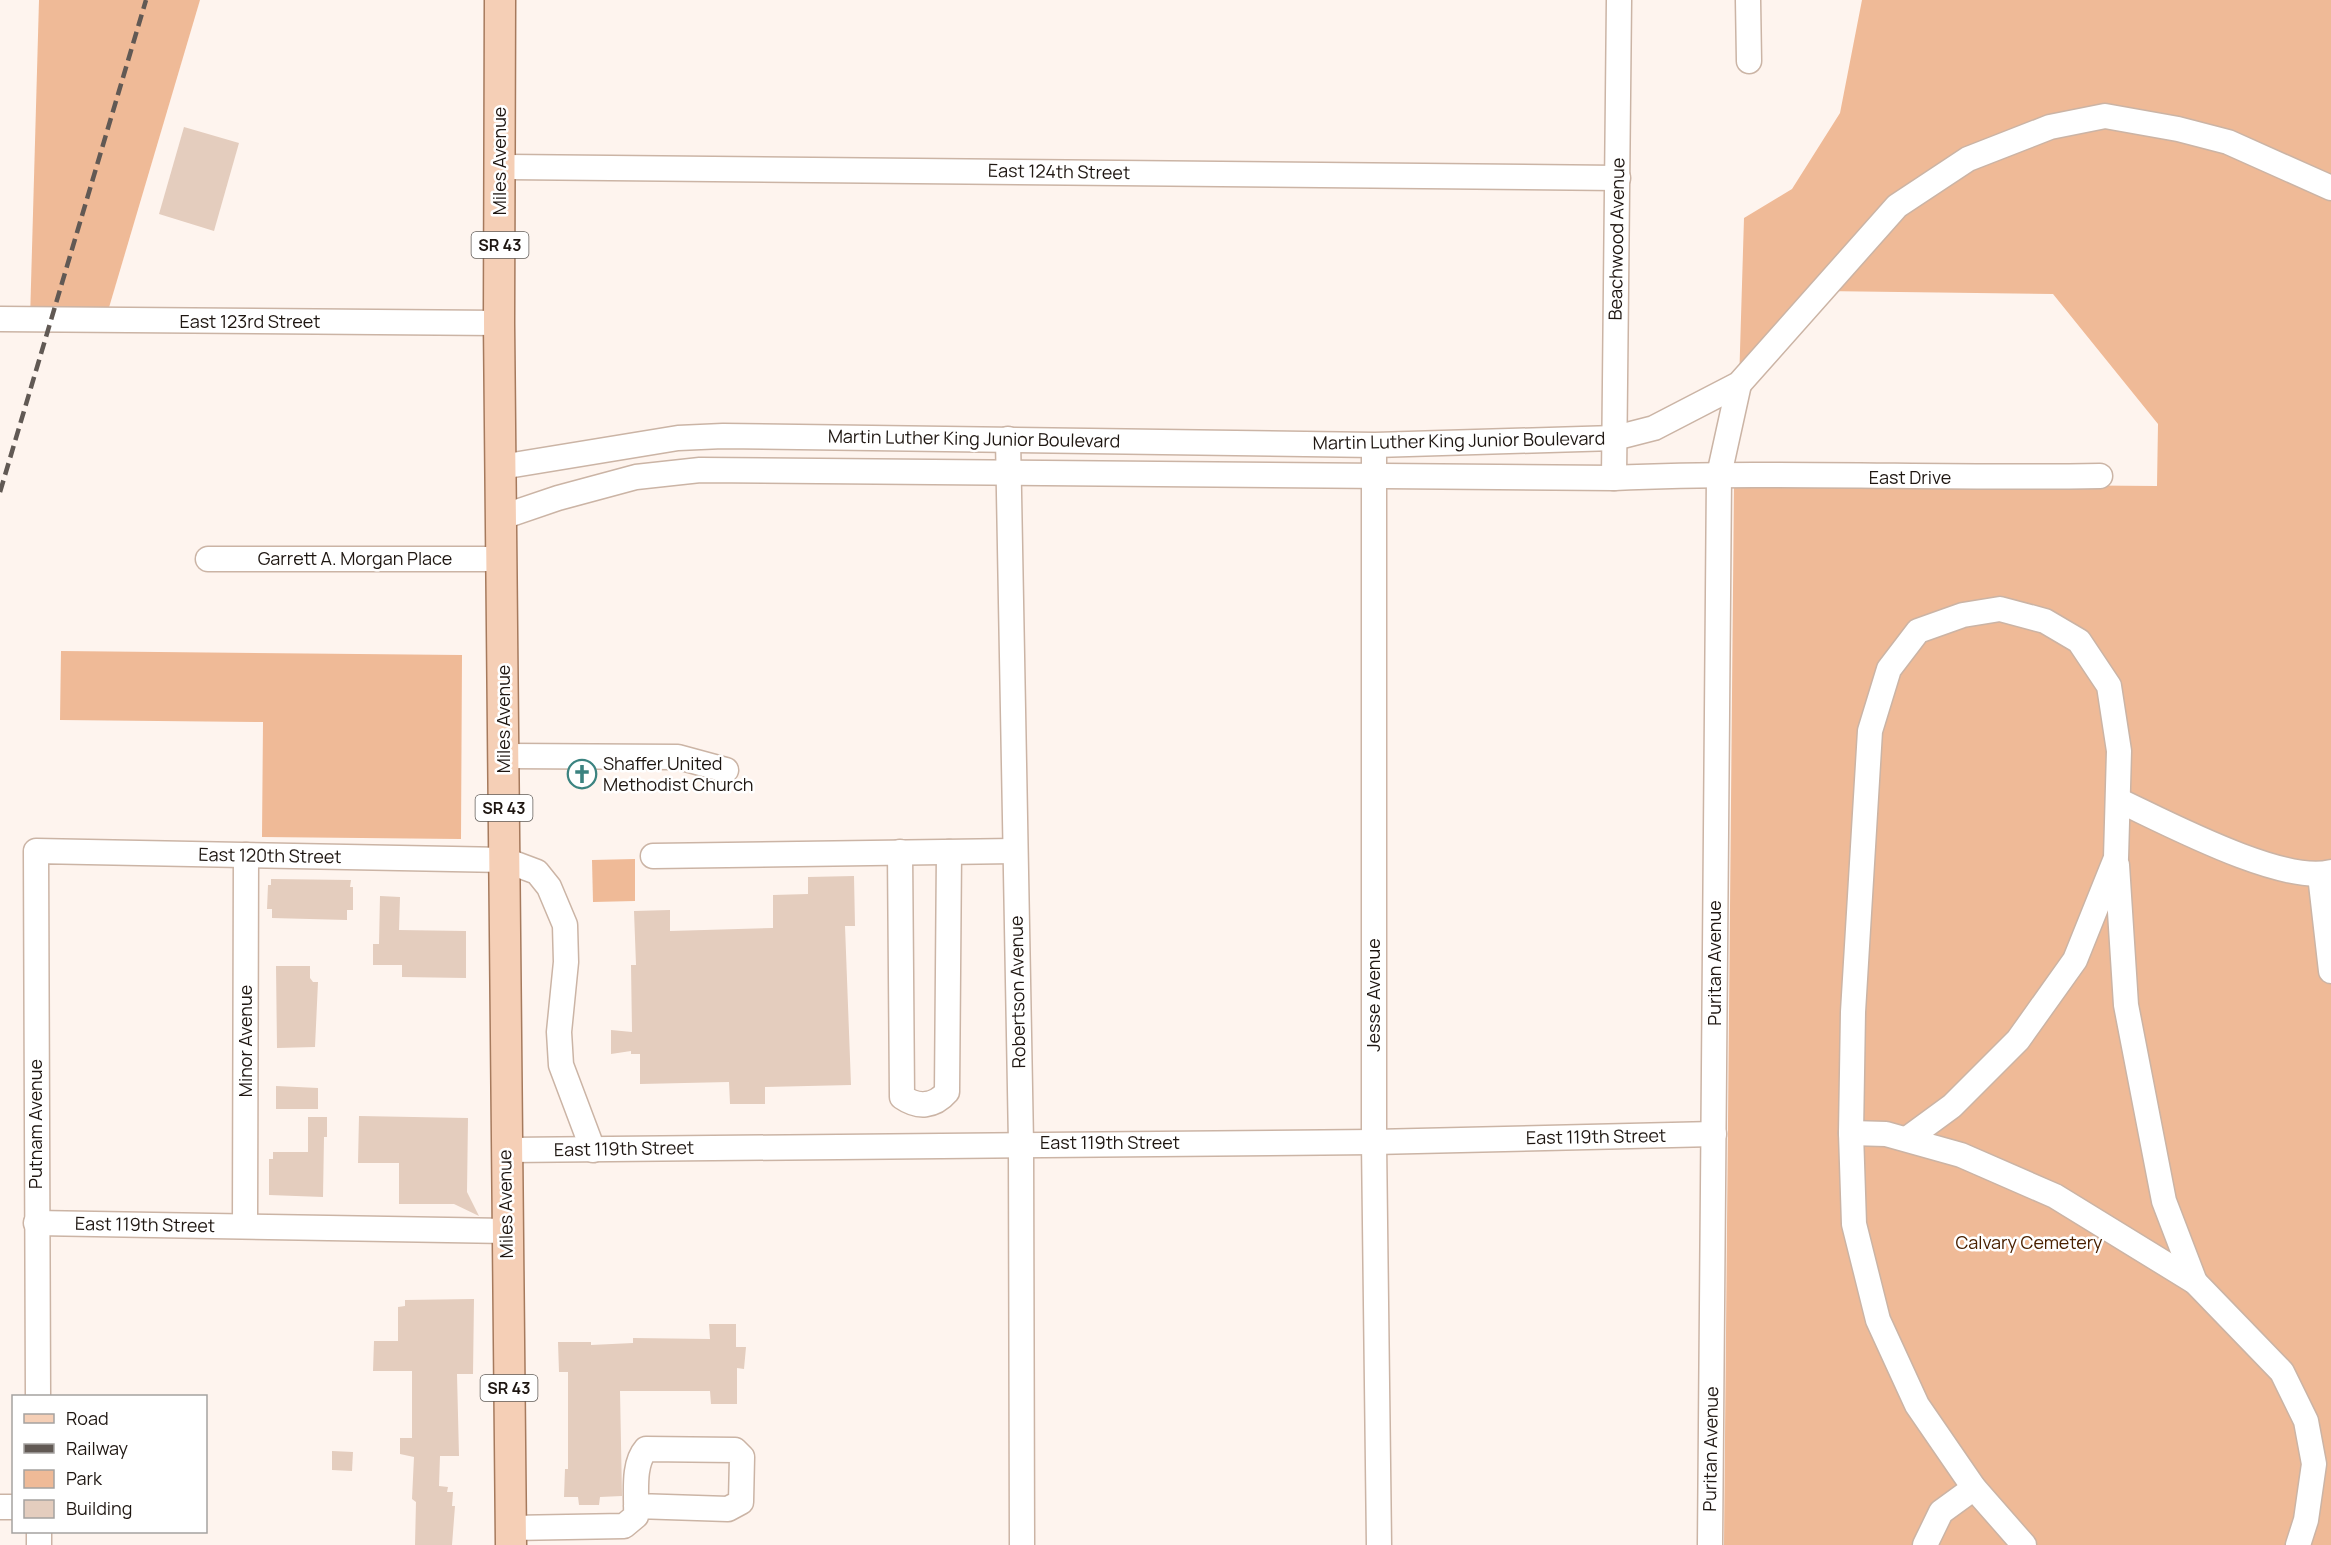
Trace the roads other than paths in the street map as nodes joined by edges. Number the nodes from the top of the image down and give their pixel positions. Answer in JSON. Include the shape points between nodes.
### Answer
{"nodes":[{"id":1,"x":500,"y":0,"type":"edge"},
{"id":2,"x":1619,"y":0,"type":"edge"},
{"id":3,"x":1748,"y":0,"type":"edge"},
{"id":4,"x":1749,"y":61,"type":"dead end"},
{"id":5,"x":500,"y":167,"type":"junction"},
{"id":6,"x":1618,"y":178,"type":"junction"},
{"id":7,"x":2331,"y":188,"type":"edge"},
{"id":8,"x":0,"y":319,"type":"edge"},
{"id":9,"x":499,"y":323,"type":"junction"},
{"id":10,"x":1739,"y":384,"type":"junction"},
{"id":11,"x":1615,"y":438,"type":"junction"},
{"id":12,"x":1008,"y":439,"type":"junction"},
{"id":13,"x":1375,"y":445,"type":"junction"},
{"id":14,"x":501,"y":467,"type":"junction"},
{"id":15,"x":1007,"y":474,"type":"junction"},
{"id":16,"x":1374,"y":475,"type":"junction"},
{"id":17,"x":1719,"y":475,"type":"junction"},
{"id":18,"x":2100,"y":476,"type":"dead end"},
{"id":19,"x":1614,"y":478,"type":"junction"},
{"id":20,"x":502,"y":517,"type":"junction"},
{"id":21,"x":207,"y":559,"type":"dead end"},
{"id":22,"x":503,"y":559,"type":"junction"},
{"id":23,"x":504,"y":756,"type":"junction"},
{"id":24,"x":726,"y":770,"type":"dead end"},
{"id":25,"x":2118,"y":800,"type":"junction"},
{"id":26,"x":36,"y":851,"type":"joint"},
{"id":27,"x":1015,"y":851,"type":"junction"},
{"id":28,"x":900,"y":852,"type":"junction"},
{"id":29,"x":949,"y":852,"type":"junction"},
{"id":30,"x":246,"y":855,"type":"junction"},
{"id":31,"x":653,"y":856,"type":"dead end"},
{"id":32,"x":2116,"y":858,"type":"junction"},
{"id":33,"x":505,"y":860,"type":"junction"},
{"id":34,"x":2325,"y":874,"type":"edge"},
{"id":35,"x":2331,"y":971,"type":"edge"},
{"id":36,"x":1851,"y":1133,"type":"junction"},
{"id":37,"x":1714,"y":1134,"type":"junction"},
{"id":38,"x":1907,"y":1139,"type":"junction"},
{"id":39,"x":1374,"y":1142,"type":"junction"},
{"id":40,"x":1020,"y":1143,"type":"junction"},
{"id":41,"x":506,"y":1150,"type":"junction"},
{"id":42,"x":592,"y":1150,"type":"junction"},
{"id":43,"x":36,"y":1223,"type":"junction"},
{"id":44,"x":245,"y":1226,"type":"junction"},
{"id":45,"x":507,"y":1231,"type":"junction"},
{"id":46,"x":2195,"y":1282,"type":"junction"},
{"id":47,"x":38,"y":1395,"type":"edge"},
{"id":48,"x":1974,"y":1488,"type":"junction"},
{"id":49,"x":636,"y":1506,"type":"junction"},
{"id":50,"x":511,"y":1536,"type":"edge"},
{"id":51,"x":1022,"y":1545,"type":"edge"},
{"id":52,"x":1378,"y":1545,"type":"edge"},
{"id":53,"x":1710,"y":1545,"type":"edge"},
{"id":54,"x":1925,"y":1545,"type":"edge"},
{"id":55,"x":2024,"y":1545,"type":"edge"},
{"id":56,"x":2298,"y":1545,"type":"edge"}],
"edges":[{"from":1,"to":5,"type":"main road","name":"Miles Avenue","number":"SR 43"},
{"from":2,"to":6,"type":"street","name":"Beachwood Avenue"},
{"from":3,"to":4,"type":"street"},
{"from":5,"to":6,"type":"street","name":"East 124th Street"},
{"from":5,"to":9,"type":"main road","name":"Miles Avenue","number":"SR 43"},
{"from":6,"to":11,"type":"street","name":"Beachwood Avenue"},
{"from":7,"to":10,"type":"street","name":"Martin Luther King Junior Boulevard","via":[[2228,142],[2178,129],[2105,116],[2050,127],[1968,159],[1897,206]]},
{"from":8,"to":9,"type":"street","name":"East 123rd Street"},
{"from":9,"to":14,"type":"main road","name":"Miles Avenue","number":"SR 43"},
{"from":10,"to":11,"type":"street","name":"Martin Luther King Junior Boulevard","via":[[1654,428]]},
{"from":10,"to":17,"type":"street","name":"Puritan Avenue"},
{"from":11,"to":13,"type":"street","name":"Martin Luther King Junior Boulevard"},
{"from":11,"to":19,"type":"street","name":"Beachwood Avenue"},
{"from":12,"to":13,"type":"street","name":"Martin Luther King Junior Boulevard"},
{"from":12,"to":14,"type":"street","name":"Martin Luther King Junior Boulevard","via":[[678,438]]},
{"from":12,"to":15,"type":"street","name":"Robertson Avenue"},
{"from":13,"to":16,"type":"street","name":"Jesse Avenue"},
{"from":14,"to":20,"type":"main road","name":"Miles Avenue","number":"SR 43"},
{"from":15,"to":16,"type":"street","name":"Martin Luther King Junior Boulevard"},
{"from":15,"to":20,"type":"street","name":"Martin Luther King Junior Boulevard","via":[[700,470],[636,477]]},
{"from":15,"to":27,"type":"street","name":"Robertson Avenue"},
{"from":16,"to":19,"type":"street","name":"Martin Luther King Junior Boulevard"},
{"from":16,"to":39,"type":"street","name":"Jesse Avenue"},
{"from":17,"to":18,"type":"street","name":"East Drive"},
{"from":17,"to":19,"type":"street","name":"Martin Luther King Junior Boulevard"},
{"from":17,"to":37,"type":"street","name":"Puritan Avenue"},
{"from":20,"to":22,"type":"main road","name":"Miles Avenue","number":"SR 43"},
{"from":21,"to":22,"type":"street","name":"Garrett A. Morgan Place"},
{"from":22,"to":23,"type":"main road","name":"Miles Avenue","number":"SR 43"},
{"from":23,"to":24,"type":"street","via":[[678,757]]},
{"from":23,"to":33,"type":"main road","name":"Miles Avenue","number":"SR 43"},
{"from":25,"to":32,"type":"street"},
{"from":25,"to":34,"type":"street","via":[[2231,853],[2286,869]]},
{"from":25,"to":36,"type":"street","via":[[2119,751],[2109,686],[2079,641],[2045,621],[2000,609],[1963,615],[1918,631],[1888,669],[1870,731],[1853,1012]]},
{"from":26,"to":30,"type":"street","name":"East 120th Street"},
{"from":26,"to":43,"type":"street","name":"Putnam Avenue"},
{"from":27,"to":29,"type":"street"},
{"from":27,"to":40,"type":"street","name":"Robertson Avenue"},
{"from":28,"to":29,"type":"street"},
{"from":28,"to":29,"type":"street","via":[[902,1097],[924,1105],[938,1102],[947,1092]]},
{"from":28,"to":31,"type":"street"},
{"from":30,"to":33,"type":"street","name":"East 120th Street"},
{"from":30,"to":44,"type":"street","name":"Minor Avenue"},
{"from":32,"to":38,"type":"street","via":[[2075,960],[2019,1040],[1952,1106]]},
{"from":32,"to":46,"type":"street","via":[[2128,1017],[2164,1201]]},
{"from":33,"to":41,"type":"main road","name":"Miles Avenue","number":"SR 43"},
{"from":33,"to":42,"type":"street","name":"East 120th Street","via":[[537,872],[549,887],[565,925],[561,1065]]},
{"from":34,"to":35,"type":"street"},
{"from":36,"to":38,"type":"street"},
{"from":36,"to":48,"type":"street","via":[[1854,1224],[1878,1320],[1917,1405]]},
{"from":37,"to":39,"type":"street","name":"East 119th Street"},
{"from":37,"to":53,"type":"street","name":"Puritan Avenue"},
{"from":38,"to":46,"type":"street","via":[[1961,1155],[2055,1196]]},
{"from":39,"to":40,"type":"street","name":"East 119th Street"},
{"from":39,"to":52,"type":"street","name":"Jesse Avenue"},
{"from":40,"to":42,"type":"street","name":"East 119th Street"},
{"from":40,"to":51,"type":"street","name":"Robertson Avenue"},
{"from":41,"to":42,"type":"street","name":"East 119th Street"},
{"from":41,"to":45,"type":"main road","name":"Miles Avenue","number":"SR 43"},
{"from":43,"to":44,"type":"street","name":"East 119th Street"},
{"from":43,"to":47,"type":"street","name":"Putnam Avenue"},
{"from":44,"to":45,"type":"street","name":"East 119th Street"},
{"from":45,"to":50,"type":"main road","name":"Miles Avenue","number":"SR 43"},
{"from":46,"to":56,"type":"street","via":[[2283,1372],[2306,1421],[2314,1464],[2306,1520]]},
{"from":48,"to":54,"type":"street","via":[[1941,1512]]},
{"from":48,"to":55,"type":"street"},
{"from":49,"to":49,"type":"street","via":[[638,1457],[646,1449],[735,1450],[742,1457],[741,1502],[728,1509]]},
{"from":49,"to":50,"type":"street","via":[[636,1516],[624,1526]]}]}
